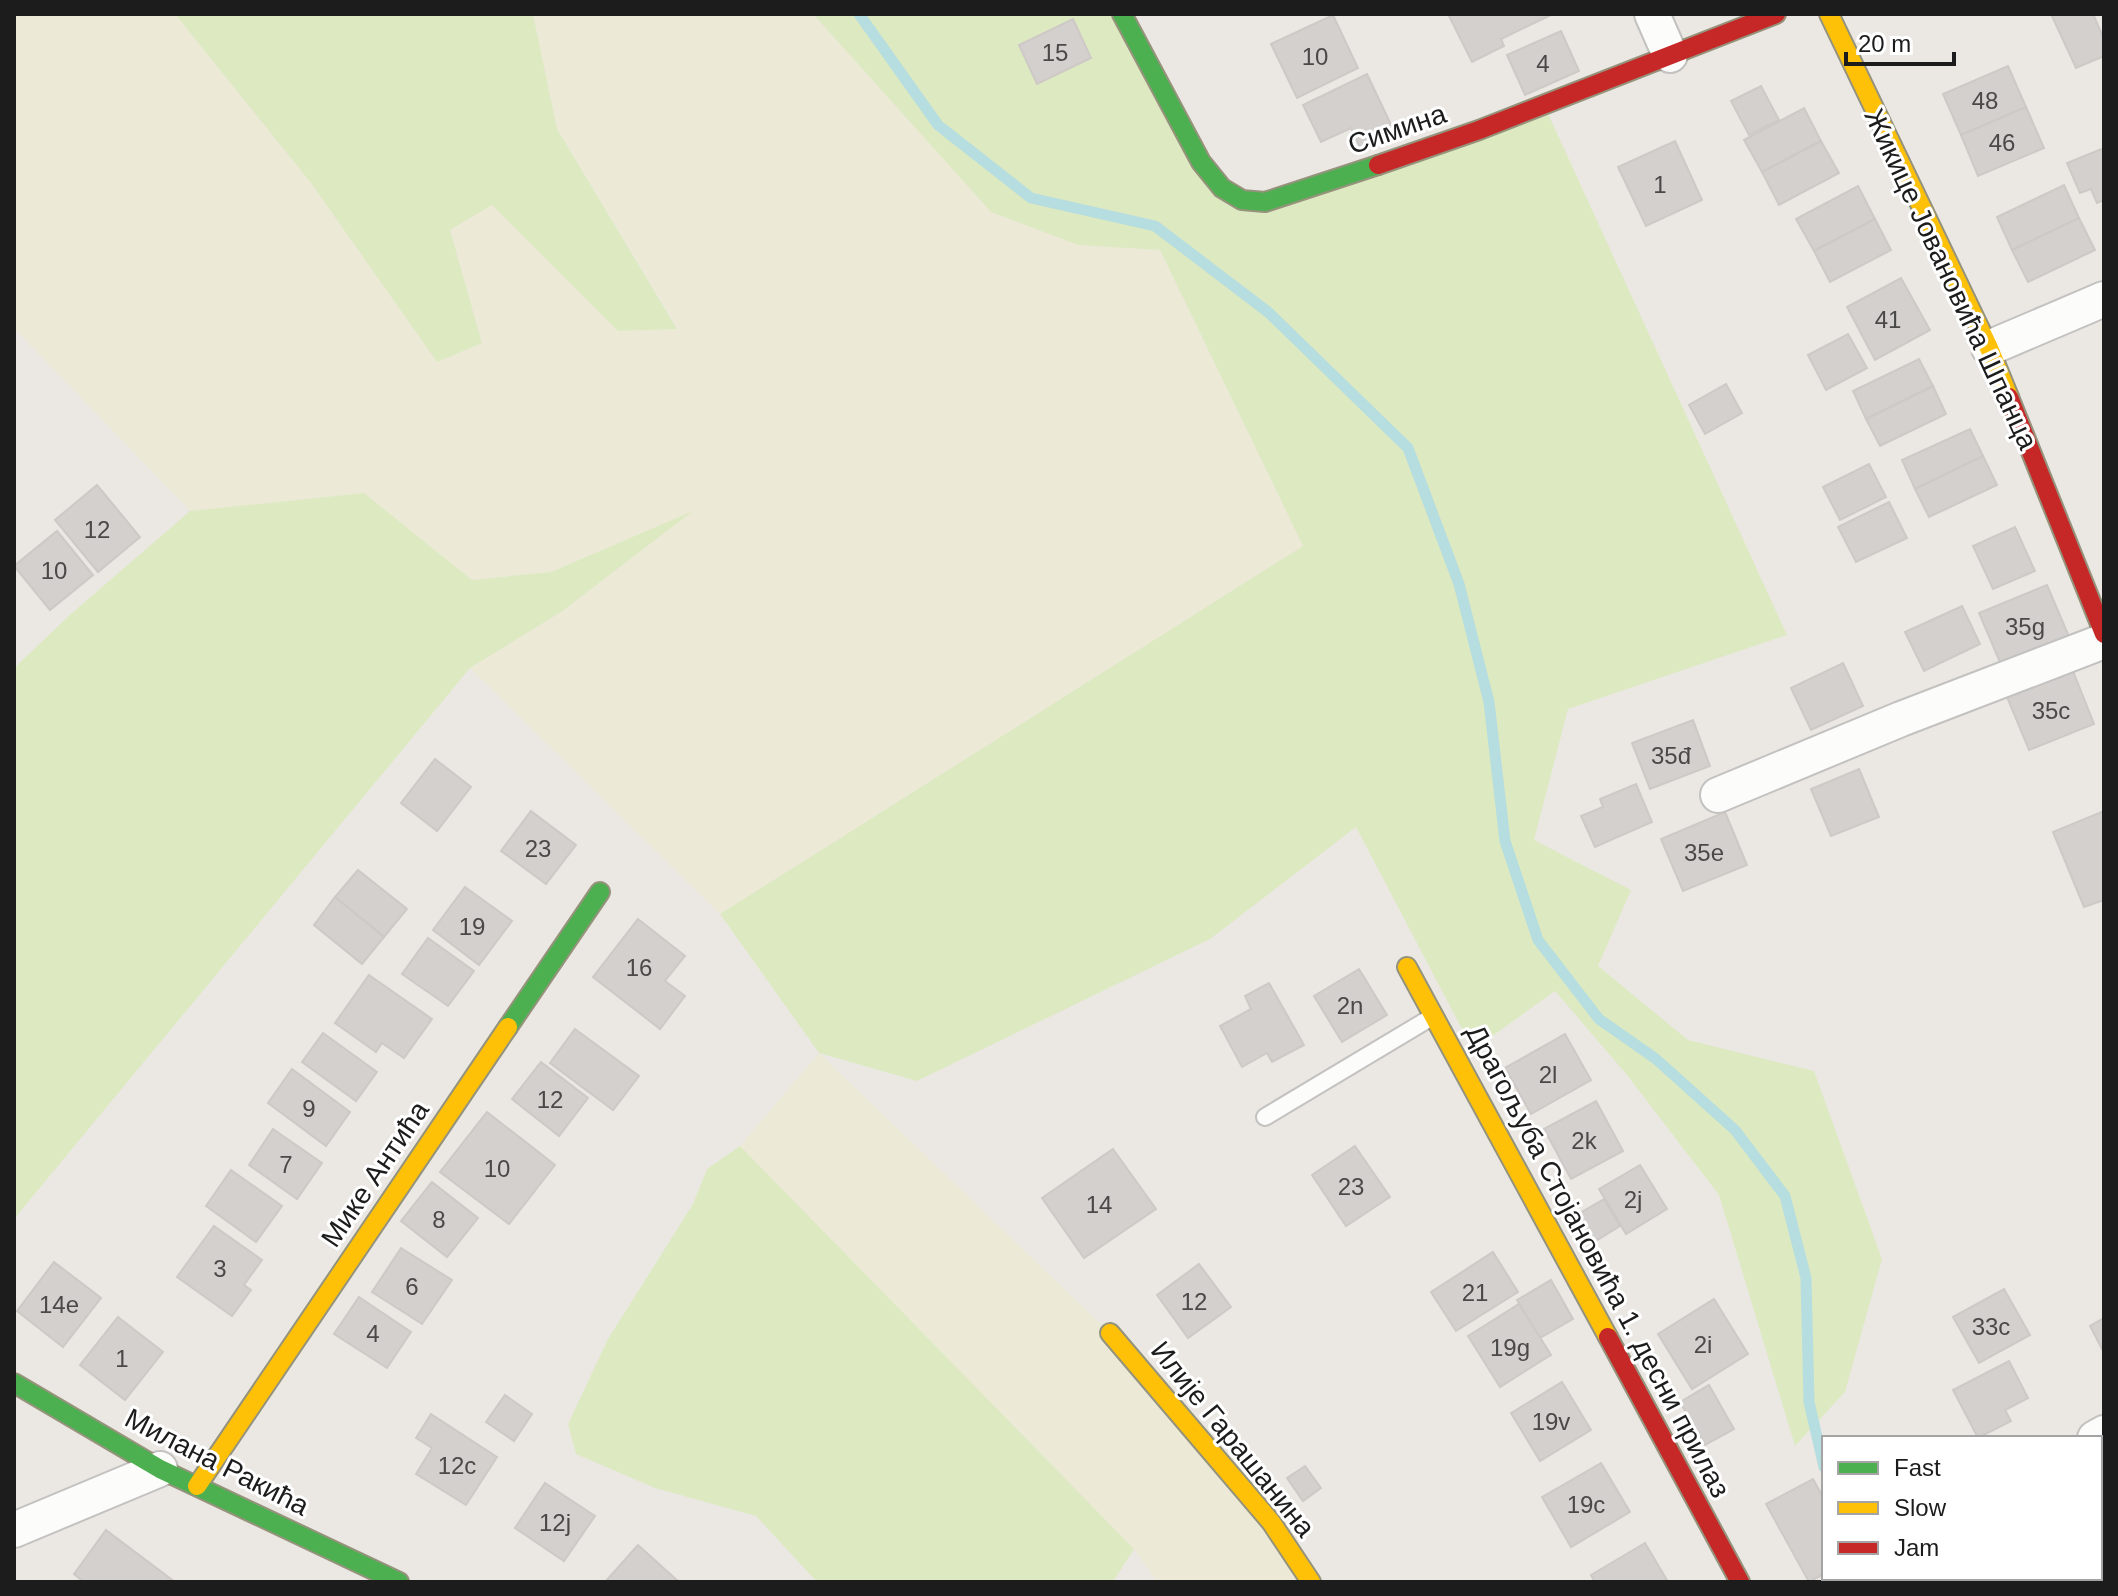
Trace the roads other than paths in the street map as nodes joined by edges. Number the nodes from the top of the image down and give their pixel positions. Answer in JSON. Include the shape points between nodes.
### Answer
{"nodes":[{"id":1,"x":1122,"y":14,"type":"edge"},
{"id":2,"x":1652,"y":14,"type":"edge"},
{"id":3,"x":1776,"y":14,"type":"edge"},
{"id":4,"x":1829,"y":14,"type":"edge"},
{"id":5,"x":1670,"y":55,"type":"junction"},
{"id":6,"x":2104,"y":299,"type":"edge"},
{"id":7,"x":1989,"y":348,"type":"junction"},
{"id":8,"x":2104,"y":634,"type":"edge"},
{"id":9,"x":2104,"y":641,"type":"edge"},
{"id":10,"x":1718,"y":795,"type":"dead end"},
{"id":11,"x":600,"y":892,"type":"dead end"},
{"id":12,"x":1407,"y":967,"type":"dead end"},
{"id":13,"x":1433,"y":1016,"type":"junction"},
{"id":14,"x":1265,"y":1117,"type":"dead end"},
{"id":15,"x":1110,"y":1333,"type":"dead end"},
{"id":16,"x":14,"y":1383,"type":"edge"},
{"id":17,"x":160,"y":1469,"type":"junction"},
{"id":18,"x":197,"y":1486,"type":"junction"},
{"id":19,"x":14,"y":1530,"type":"edge"},
{"id":20,"x":393,"y":1581,"type":"edge"},
{"id":21,"x":1311,"y":1582,"type":"edge"},
{"id":22,"x":1740,"y":1582,"type":"edge"}],
"edges":[{"from":1,"to":5,"type":"street","name":"Симина","via":[[1201,162],[1222,188],[1242,200],[1265,202],[1479,130]]},
{"from":2,"to":5,"type":"street"},
{"from":3,"to":5,"type":"street","name":"Симина"},
{"from":4,"to":7,"type":"street","name":"Жикице Јовановића Шпанца"},
{"from":6,"to":7,"type":"street"},
{"from":7,"to":8,"type":"street","name":"Жикице Јовановића Шпанца"},
{"from":9,"to":10,"type":"street"},
{"from":11,"to":18,"type":"street","name":"Мике Антића"},
{"from":12,"to":13,"type":"street","name":"Драгољуба Стојановића 1. десни прилаз"},
{"from":13,"to":14,"type":"lane"},
{"from":13,"to":22,"type":"street","name":"Драгољуба Стојановића 1. десни прилаз"},
{"from":15,"to":21,"type":"street","name":"Илије Гарашанина","via":[[1271,1522]]},
{"from":16,"to":17,"type":"street","name":"Милана Ракића"},
{"from":17,"to":18,"type":"street","name":"Милана Ракића"},
{"from":17,"to":19,"type":"street"},
{"from":18,"to":20,"type":"street","name":"Милана Ракића"}]}
